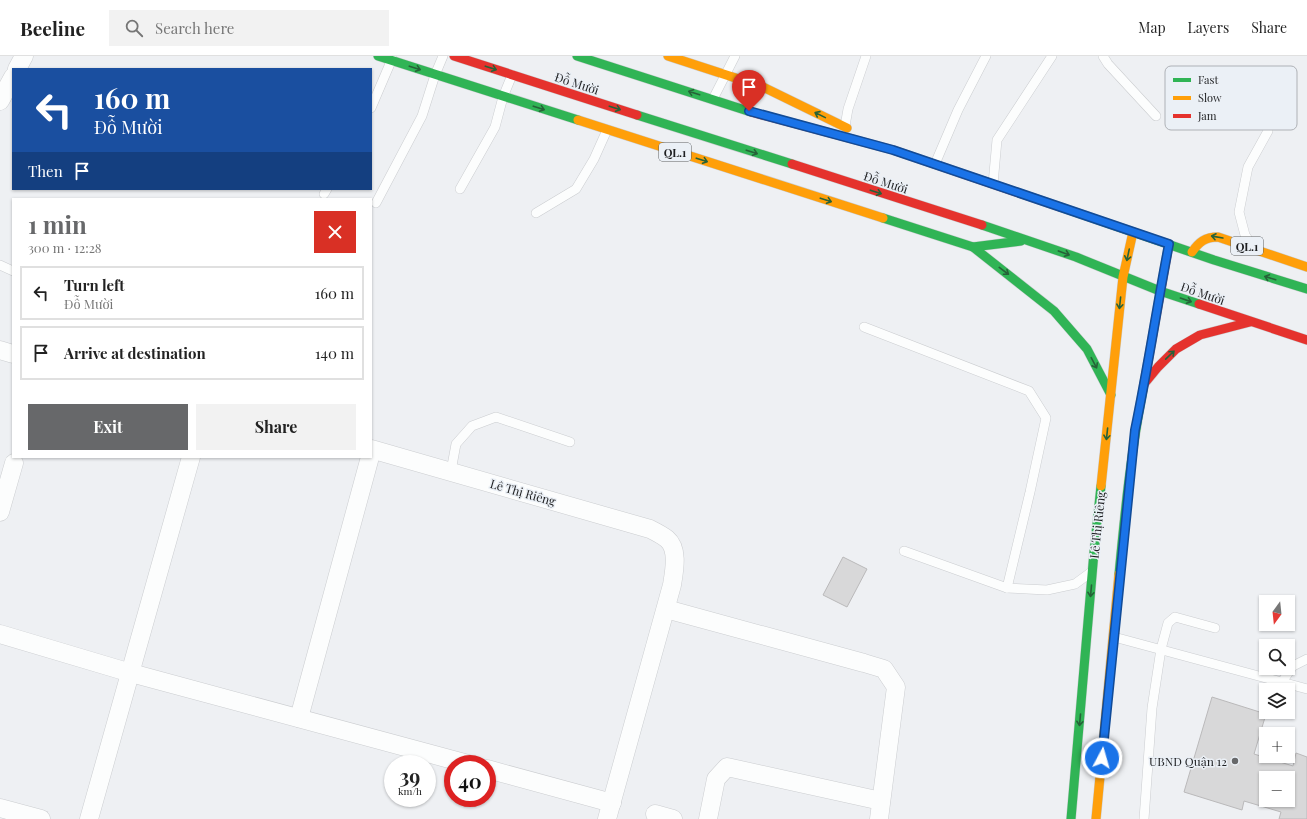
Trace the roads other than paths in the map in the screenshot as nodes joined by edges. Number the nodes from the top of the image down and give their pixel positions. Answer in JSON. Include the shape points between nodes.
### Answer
{"nodes":[{"id":1,"x":24,"y":56,"type":"edge"},
{"id":2,"x":378,"y":56,"type":"edge"},
{"id":3,"x":443,"y":56,"type":"edge"},
{"id":4,"x":454,"y":56,"type":"edge"},
{"id":5,"x":577,"y":56,"type":"edge"},
{"id":6,"x":668,"y":56,"type":"edge"},
{"id":7,"x":735,"y":56,"type":"edge"},
{"id":8,"x":866,"y":56,"type":"edge"},
{"id":9,"x":986,"y":56,"type":"edge"},
{"id":10,"x":1052,"y":56,"type":"edge"},
{"id":11,"x":1103,"y":56,"type":"edge"},
{"id":12,"x":392,"y":58,"type":"edge"},
{"id":13,"x":18,"y":68,"type":"edge"},
{"id":14,"x":435,"y":74,"type":"junction"},
{"id":15,"x":725,"y":74,"type":"junction"},
{"id":16,"x":512,"y":75,"type":"junction"},
{"id":17,"x":503,"y":97,"type":"junction"},
{"id":18,"x":713,"y":99,"type":"junction"},
{"id":19,"x":372,"y":106,"type":"edge"},
{"id":20,"x":1156,"y":116,"type":"dead end"},
{"id":21,"x":845,"y":126,"type":"junction"},
{"id":22,"x":607,"y":130,"type":"junction"},
{"id":23,"x":1268,"y":131,"type":"dead end"},
{"id":24,"x":893,"y":150,"type":"junction"},
{"id":25,"x":935,"y":164,"type":"junction"},
{"id":26,"x":993,"y":184,"type":"junction"},
{"id":27,"x":460,"y":189,"type":"dead end"},
{"id":28,"x":376,"y":203,"type":"dead end"},
{"id":29,"x":536,"y":214,"type":"dead end"},
{"id":30,"x":1133,"y":232,"type":"junction"},
{"id":31,"x":1028,"y":240,"type":"junction"},
{"id":32,"x":1169,"y":244,"type":"junction"},
{"id":33,"x":973,"y":247,"type":"junction"},
{"id":34,"x":1254,"y":248,"type":"junction"},
{"id":35,"x":1192,"y":252,"type":"junction"},
{"id":36,"x":0,"y":265,"type":"edge"},
{"id":37,"x":1307,"y":267,"type":"edge"},
{"id":38,"x":12,"y":271,"type":"edge"},
{"id":39,"x":1123,"y":277,"type":"junction"},
{"id":40,"x":1307,"y":289,"type":"edge"},
{"id":41,"x":1160,"y":291,"type":"junction"},
{"id":42,"x":1250,"y":322,"type":"junction"},
{"id":43,"x":864,"y":327,"type":"dead end"},
{"id":44,"x":1307,"y":340,"type":"edge"},
{"id":45,"x":0,"y":350,"type":"edge"},
{"id":46,"x":12,"y":354,"type":"edge"},
{"id":47,"x":1144,"y":384,"type":"junction"},
{"id":48,"x":1111,"y":395,"type":"junction"},
{"id":49,"x":570,"y":442,"type":"dead end"},
{"id":50,"x":372,"y":452,"type":"edge"},
{"id":51,"x":191,"y":458,"type":"edge"},
{"id":52,"x":369,"y":458,"type":"edge"},
{"id":53,"x":14,"y":463,"type":"dead end"},
{"id":54,"x":451,"y":471,"type":"junction"},
{"id":55,"x":0,"y":512,"type":"edge"},
{"id":56,"x":904,"y":551,"type":"dead end"},
{"id":57,"x":1093,"y":571,"type":"junction"},
{"id":58,"x":1007,"y":588,"type":"junction"},
{"id":59,"x":666,"y":609,"type":"junction"},
{"id":60,"x":1215,"y":628,"type":"dead end"},
{"id":61,"x":0,"y":634,"type":"edge"},
{"id":62,"x":1114,"y":636,"type":"junction"},
{"id":63,"x":1161,"y":649,"type":"junction"},
{"id":64,"x":1307,"y":659,"type":"edge"},
{"id":65,"x":131,"y":673,"type":"junction"},
{"id":66,"x":1282,"y":682,"type":"junction"},
{"id":67,"x":1307,"y":689,"type":"edge"},
{"id":68,"x":299,"y":718,"type":"junction"},
{"id":69,"x":444,"y":757,"type":"edge"},
{"id":70,"x":496,"y":772,"type":"edge"},
{"id":71,"x":881,"y":801,"type":"junction"},
{"id":72,"x":0,"y":808,"type":"edge"},
{"id":73,"x":610,"y":811,"type":"edge"},
{"id":74,"x":655,"y":814,"type":"dead end"},
{"id":75,"x":41,"y":819,"type":"edge"},
{"id":76,"x":89,"y":819,"type":"edge"},
{"id":77,"x":673,"y":819,"type":"edge"},
{"id":78,"x":708,"y":819,"type":"edge"},
{"id":79,"x":879,"y":819,"type":"edge"},
{"id":80,"x":1071,"y":819,"type":"edge"},
{"id":81,"x":1096,"y":819,"type":"edge"},
{"id":82,"x":1144,"y":819,"type":"edge"}],
"edges":[{"from":1,"to":13,"type":"street"},
{"from":2,"to":12,"type":"main road","number":"QL.1"},
{"from":3,"to":14,"type":"lane"},
{"from":4,"to":16,"type":"main road","name":"Đỗ Mười","number":"QL.1","one_way":true},
{"from":18,"to":5,"type":"main road","number":"QL.1","one_way":true},
{"from":6,"to":15,"type":"main road","number":"QL.1"},
{"from":7,"to":15,"type":"lane"},
{"from":8,"to":21,"type":"lane","via":[[848,109]]},
{"from":9,"to":25,"type":"lane","via":[[958,110]]},
{"from":10,"to":26,"type":"lane","via":[[997,140]]},
{"from":11,"to":20,"type":"lane"},
{"from":12,"to":14,"type":"main road","number":"QL.1","one_way":true},
{"from":12,"to":19,"type":"lane"},
{"from":14,"to":17,"type":"main road","number":"QL.1"},
{"from":14,"to":28,"type":"lane","via":[[422,116]]},
{"from":15,"to":18,"type":"lane"},
{"from":21,"to":15,"type":"main road","number":"QL.1","one_way":true,"via":[[763,87]]},
{"from":16,"to":17,"type":"lane"},
{"from":16,"to":31,"type":"main road","name":"Đỗ Mười","number":"QL.1","one_way":true},
{"from":17,"to":22,"type":"main road","number":"QL.1","one_way":true},
{"from":17,"to":27,"type":"lane","via":[[495,127]]},
{"from":18,"to":24,"type":"main road","number":"QL.1","via":[[761,115]]},
{"from":21,"to":24,"type":"main road","number":"QL.1"},
{"from":22,"to":29,"type":"lane","via":[[576,189]]},
{"from":22,"to":33,"type":"main road","number":"QL.1","one_way":true},
{"from":23,"to":34,"type":"lane","via":[[1248,167],[1239,212],[1245,235]]},
{"from":24,"to":25,"type":"main road","number":"QL.1"},
{"from":25,"to":26,"type":"main road","number":"QL.1"},
{"from":26,"to":30,"type":"main road","number":"QL.1"},
{"from":30,"to":32,"type":"main road","number":"QL.1"},
{"from":30,"to":39,"type":"main road","name":"Lê Thị Riêng","one_way":true},
{"from":31,"to":33,"type":"main road","number":"QL.1"},
{"from":31,"to":39,"type":"main road","name":"Đỗ Mười","number":"QL.1","one_way":true},
{"from":32,"to":35,"type":"main road","number":"QL.1"},
{"from":32,"to":41,"type":"main road"},
{"from":33,"to":48,"type":"main road","one_way":true,"via":[[1054,310],[1087,349]]},
{"from":34,"to":35,"type":"main road","number":"QL.1","one_way":true,"via":[[1210,236],[1202,240]]},
{"from":34,"to":37,"type":"main road","number":"QL.1"},
{"from":40,"to":35,"type":"main road","number":"QL.1","one_way":true},
{"from":36,"to":38,"type":"lane"},
{"from":39,"to":41,"type":"main road","name":"Đỗ Mười","number":"QL.1"},
{"from":39,"to":48,"type":"main road","name":"Lê Thị Riêng","one_way":true},
{"from":41,"to":42,"type":"main road","name":"Đỗ Mười","number":"QL.1","one_way":true},
{"from":41,"to":47,"type":"main road"},
{"from":42,"to":44,"type":"main road","name":"Đỗ Mười","number":"QL.1"},
{"from":47,"to":42,"type":"main road","one_way":true,"via":[[1176,349],[1200,334]]},
{"from":43,"to":58,"type":"lane","via":[[1029,392],[1046,418]]},
{"from":45,"to":46,"type":"street"},
{"from":47,"to":62,"type":"main road","via":[[1135,430]]},
{"from":48,"to":57,"type":"main road","name":"Lê Thị Riêng","one_way":true},
{"from":49,"to":54,"type":"lane","via":[[496,417],[472,426],[456,444]]},
{"from":50,"to":54,"type":"street","name":"Lê Thị Riêng"},
{"from":51,"to":65,"type":"street"},
{"from":52,"to":68,"type":"street"},
{"from":53,"to":55,"type":"street"},
{"from":54,"to":59,"type":"street","name":"Lê Thị Riêng","via":[[650,529],[667,539],[675,556]]},
{"from":56,"to":58,"type":"lane"},
{"from":57,"to":58,"type":"lane","via":[[1075,584],[1047,590]]},
{"from":57,"to":80,"type":"main road","name":"Lê Thị Riêng","one_way":true},
{"from":59,"to":71,"type":"street","via":[[856,660],[884,670],[896,687]]},
{"from":59,"to":73,"type":"street"},
{"from":60,"to":63,"type":"lane","via":[[1175,617],[1168,623]]},
{"from":61,"to":65,"type":"street"},
{"from":62,"to":63,"type":"lane"},
{"from":62,"to":81,"type":"main road"},
{"from":63,"to":66,"type":"lane"},
{"from":63,"to":82,"type":"lane","via":[[1152,708]]},
{"from":64,"to":66,"type":"lane","via":[[1293,666]]},
{"from":65,"to":68,"type":"street"},
{"from":65,"to":76,"type":"street"},
{"from":66,"to":67,"type":"lane"},
{"from":68,"to":69,"type":"street"},
{"from":70,"to":73,"type":"street"},
{"from":71,"to":78,"type":"street","via":[[726,767],[716,779]]},
{"from":71,"to":79,"type":"street"},
{"from":72,"to":75,"type":"street"},
{"from":74,"to":77,"type":"street"}]}
